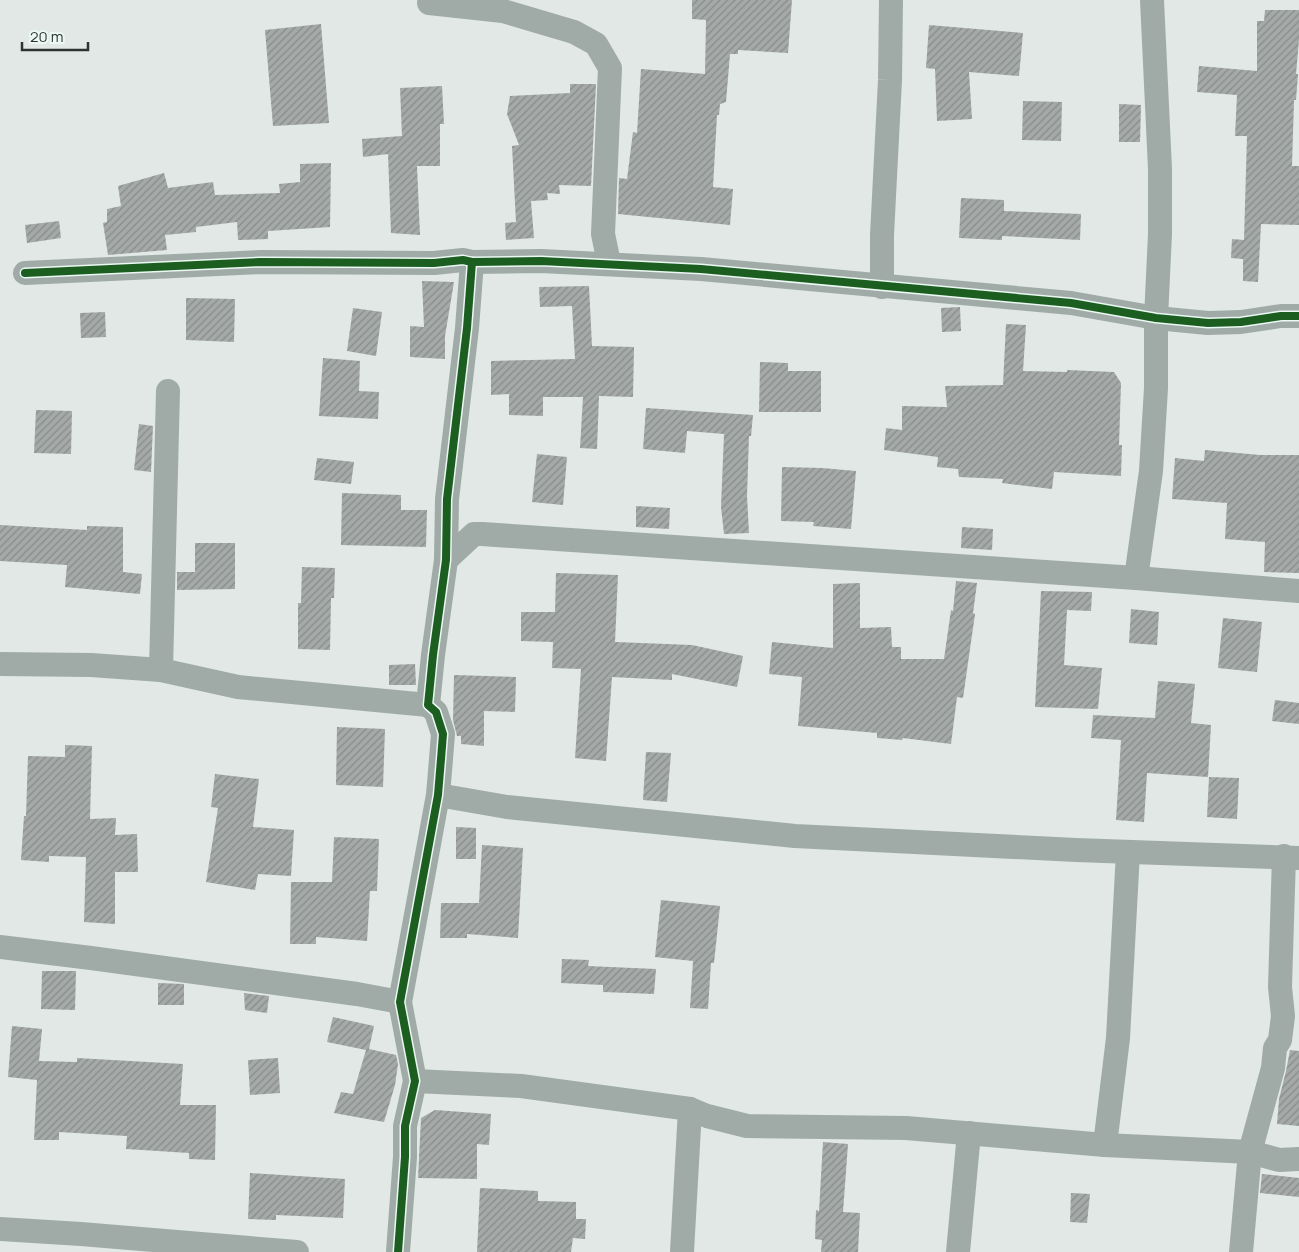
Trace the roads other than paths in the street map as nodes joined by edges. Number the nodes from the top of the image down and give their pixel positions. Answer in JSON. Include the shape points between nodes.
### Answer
{"nodes":[{"id":1,"x":891,"y":0,"type":"edge"},
{"id":2,"x":1152,"y":0,"type":"edge"},
{"id":3,"x":429,"y":4,"type":"dead end"},
{"id":4,"x":472,"y":262,"type":"junction"},
{"id":5,"x":609,"y":263,"type":"junction"},
{"id":6,"x":25,"y":273,"type":"dead end"},
{"id":7,"x":882,"y":287,"type":"junction"},
{"id":8,"x":1299,"y":316,"type":"edge"},
{"id":9,"x":1156,"y":318,"type":"junction"},
{"id":10,"x":168,"y":391,"type":"dead end"},
{"id":11,"x":446,"y":560,"type":"junction"},
{"id":12,"x":1136,"y":578,"type":"junction"},
{"id":13,"x":1299,"y":591,"type":"edge"},
{"id":14,"x":0,"y":664,"type":"edge"},
{"id":15,"x":161,"y":670,"type":"junction"},
{"id":16,"x":428,"y":705,"type":"junction"},
{"id":17,"x":438,"y":795,"type":"junction"},
{"id":18,"x":1128,"y":852,"type":"junction"},
{"id":19,"x":1292,"y":857,"type":"edge"},
{"id":20,"x":0,"y":947,"type":"edge"},
{"id":21,"x":400,"y":1002,"type":"junction"},
{"id":22,"x":415,"y":1081,"type":"junction"},
{"id":23,"x":690,"y":1109,"type":"junction"},
{"id":24,"x":969,"y":1133,"type":"junction"},
{"id":25,"x":1105,"y":1145,"type":"junction"},
{"id":26,"x":1250,"y":1152,"type":"junction"},
{"id":27,"x":1299,"y":1159,"type":"edge"},
{"id":28,"x":0,"y":1229,"type":"edge"},
{"id":29,"x":296,"y":1252,"type":"edge"},
{"id":30,"x":398,"y":1252,"type":"edge"},
{"id":31,"x":682,"y":1252,"type":"edge"},
{"id":32,"x":958,"y":1252,"type":"edge"},
{"id":33,"x":1241,"y":1252,"type":"edge"}],
"edges":[{"from":1,"to":7,"type":"street"},
{"from":2,"to":9,"type":"street","via":[[1160,178]]},
{"from":3,"to":5,"type":"street","via":[[503,12],[574,32],[596,44],[610,68],[603,234]]},
{"from":4,"to":5,"type":"street"},
{"from":4,"to":6,"type":"street","via":[[261,262]]},
{"from":4,"to":11,"type":"street","via":[[447,499]]},
{"from":5,"to":7,"type":"street"},
{"from":7,"to":9,"type":"street","via":[[1070,303]]},
{"from":8,"to":9,"type":"street","via":[[1208,323]]},
{"from":9,"to":12,"type":"street","via":[[1151,471]]},
{"from":10,"to":15,"type":"street"},
{"from":11,"to":12,"type":"street","via":[[474,534],[482,534]]},
{"from":11,"to":16,"type":"street"},
{"from":12,"to":13,"type":"street"},
{"from":14,"to":15,"type":"street"},
{"from":15,"to":16,"type":"street","via":[[238,687]]},
{"from":16,"to":17,"type":"street","via":[[436,712],[443,734]]},
{"from":17,"to":18,"type":"street","via":[[508,807],[795,836]]},
{"from":17,"to":21,"type":"street"},
{"from":18,"to":19,"type":"street"},
{"from":18,"to":25,"type":"street","via":[[1118,1038]]},
{"from":19,"to":26,"type":"street","via":[[1280,987],[1283,1016],[1280,1040],[1275,1048],[1273,1068]]},
{"from":20,"to":21,"type":"street"},
{"from":21,"to":22,"type":"street"},
{"from":22,"to":23,"type":"street","via":[[521,1086]]},
{"from":22,"to":30,"type":"street","via":[[405,1126]]},
{"from":23,"to":24,"type":"street","via":[[747,1126],[906,1128]]},
{"from":23,"to":31,"type":"street"},
{"from":24,"to":25,"type":"street"},
{"from":24,"to":32,"type":"street"},
{"from":25,"to":26,"type":"street"},
{"from":26,"to":27,"type":"street","via":[[1279,1160]]},
{"from":26,"to":33,"type":"street"},
{"from":28,"to":29,"type":"street"}]}
